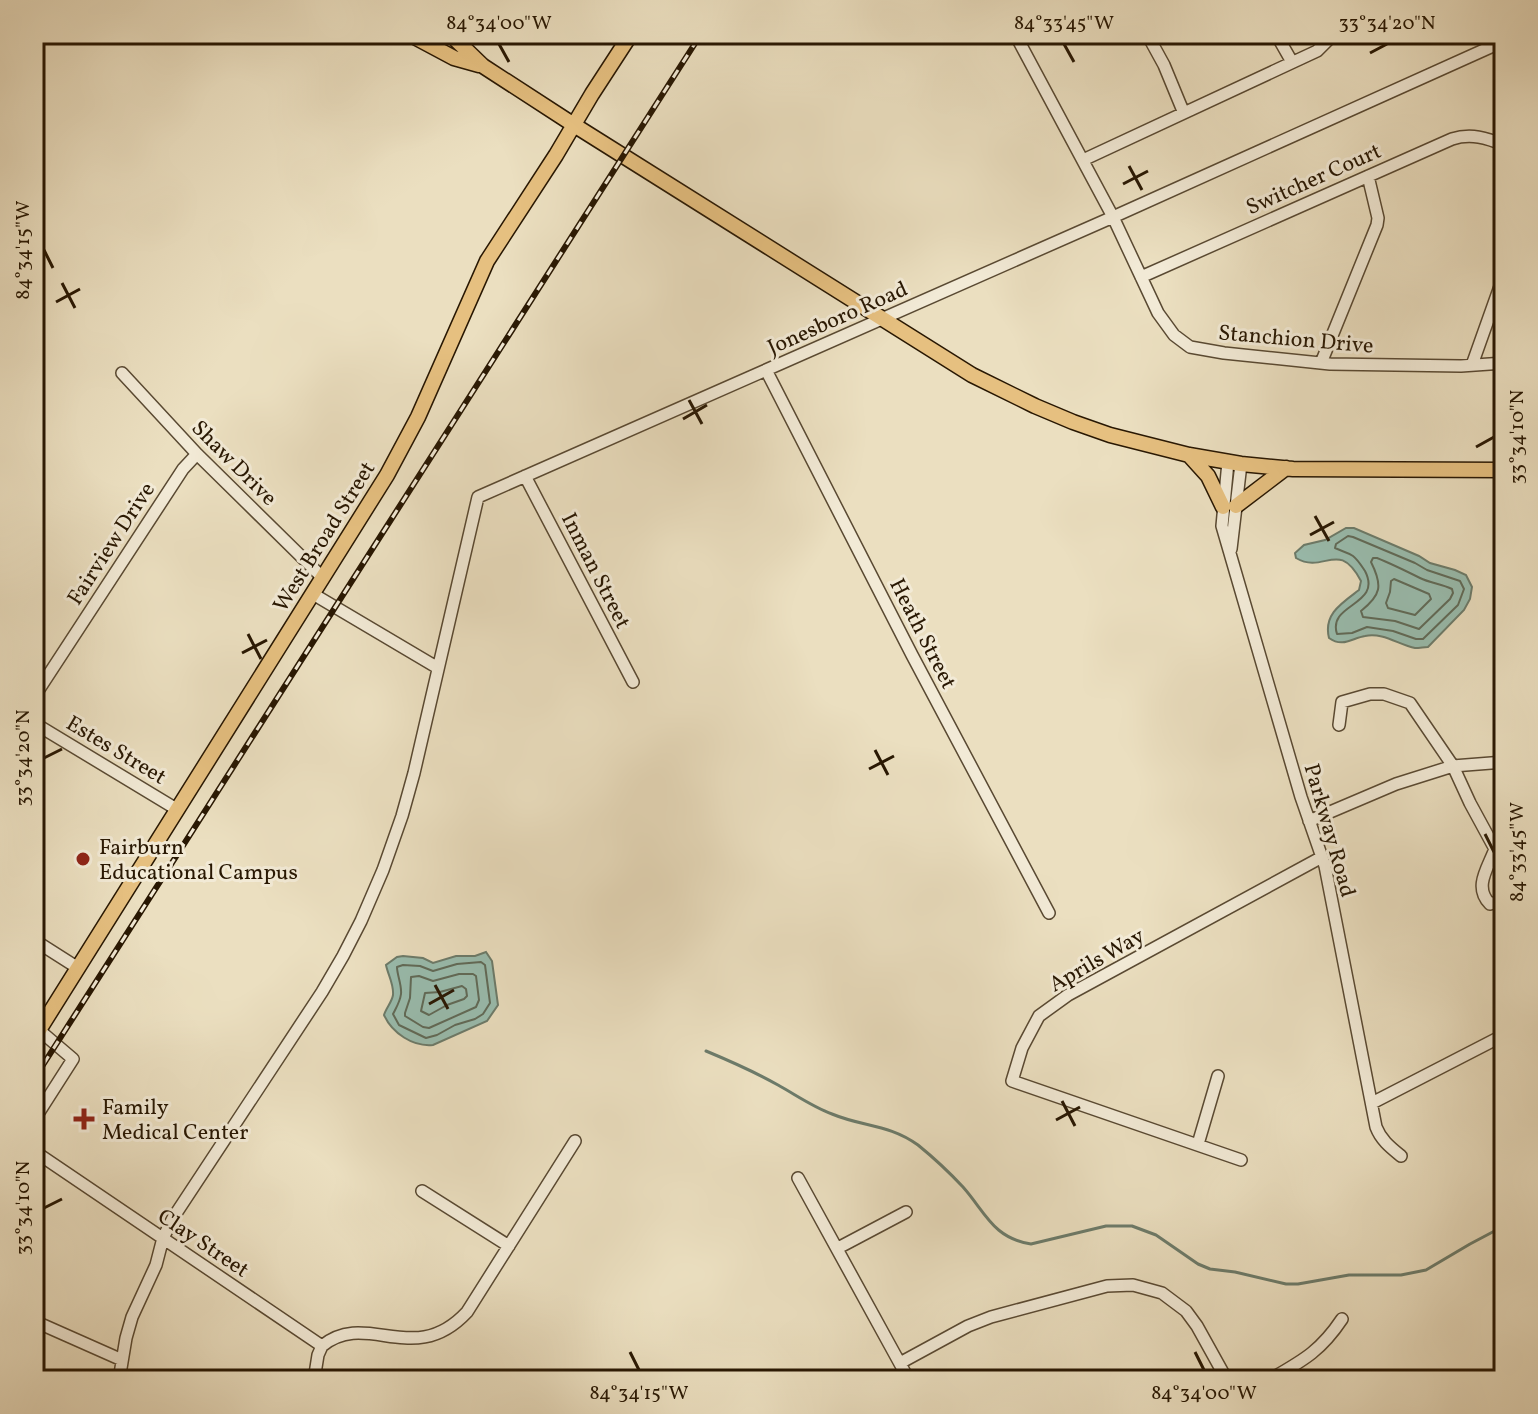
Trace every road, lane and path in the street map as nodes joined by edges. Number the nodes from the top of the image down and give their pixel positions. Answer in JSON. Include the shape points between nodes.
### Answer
{"nodes":[{"id":1,"x":409,"y":34,"type":"edge"},
{"id":2,"x":447,"y":34,"type":"edge"},
{"id":3,"x":631,"y":34,"type":"edge"},
{"id":4,"x":1015,"y":34,"type":"edge"},
{"id":5,"x":1147,"y":34,"type":"edge"},
{"id":6,"x":1276,"y":34,"type":"edge"},
{"id":7,"x":1334,"y":34,"type":"edge"},
{"id":8,"x":1504,"y":41,"type":"edge"},
{"id":9,"x":1292,"y":62,"type":"junction"},
{"id":10,"x":483,"y":66,"type":"junction"},
{"id":11,"x":1183,"y":111,"type":"junction"},
{"id":12,"x":574,"y":125,"type":"junction"},
{"id":13,"x":1504,"y":145,"type":"edge"},
{"id":14,"x":1083,"y":160,"type":"junction"},
{"id":15,"x":1368,"y":176,"type":"junction"},
{"id":16,"x":1113,"y":217,"type":"junction"},
{"id":17,"x":1504,"y":275,"type":"edge"},
{"id":18,"x":1141,"y":277,"type":"junction"},
{"id":19,"x":883,"y":319,"type":"junction"},
{"id":20,"x":1321,"y":363,"type":"junction"},
{"id":21,"x":1504,"y":363,"type":"edge"},
{"id":22,"x":1472,"y":365,"type":"junction"},
{"id":23,"x":766,"y":370,"type":"junction"},
{"id":24,"x":122,"y":373,"type":"dead end"},
{"id":25,"x":197,"y":454,"type":"junction"},
{"id":26,"x":1189,"y":455,"type":"junction"},
{"id":27,"x":1235,"y":463,"type":"junction"},
{"id":28,"x":1286,"y":468,"type":"junction"},
{"id":29,"x":1504,"y":470,"type":"edge"},
{"id":30,"x":525,"y":476,"type":"junction"},
{"id":31,"x":1230,"y":506,"type":"junction"},
{"id":32,"x":322,"y":577,"type":"junction"},
{"id":33,"x":1504,"y":583,"type":"edge"},
{"id":34,"x":313,"y":594,"type":"junction"},
{"id":35,"x":1504,"y":630,"type":"edge"},
{"id":36,"x":438,"y":668,"type":"junction"},
{"id":37,"x":633,"y":682,"type":"dead end"},
{"id":38,"x":34,"y":697,"type":"edge"},
{"id":39,"x":34,"y":723,"type":"edge"},
{"id":40,"x":1339,"y":725,"type":"dead end"},
{"id":41,"x":1504,"y":762,"type":"edge"},
{"id":42,"x":1453,"y":766,"type":"junction"},
{"id":43,"x":178,"y":810,"type":"junction"},
{"id":44,"x":1309,"y":821,"type":"junction"},
{"id":45,"x":1495,"y":849,"type":"junction"},
{"id":46,"x":1322,"y":857,"type":"junction"},
{"id":47,"x":1504,"y":866,"type":"edge"},
{"id":48,"x":1504,"y":900,"type":"edge"},
{"id":49,"x":1049,"y":913,"type":"dead end"},
{"id":50,"x":34,"y":940,"type":"edge"},
{"id":51,"x":78,"y":968,"type":"junction"},
{"id":52,"x":36,"y":1034,"type":"edge"},
{"id":53,"x":1504,"y":1035,"type":"edge"},
{"id":54,"x":1218,"y":1076,"type":"dead end"},
{"id":55,"x":1372,"y":1103,"type":"junction"},
{"id":56,"x":34,"y":1120,"type":"edge"},
{"id":57,"x":575,"y":1141,"type":"dead end"},
{"id":58,"x":1198,"y":1144,"type":"junction"},
{"id":59,"x":34,"y":1151,"type":"edge"},
{"id":60,"x":1401,"y":1156,"type":"dead end"},
{"id":61,"x":1241,"y":1160,"type":"dead end"},
{"id":62,"x":798,"y":1178,"type":"dead end"},
{"id":63,"x":422,"y":1191,"type":"dead end"},
{"id":64,"x":906,"y":1212,"type":"dead end"},
{"id":65,"x":163,"y":1238,"type":"junction"},
{"id":66,"x":509,"y":1246,"type":"junction"},
{"id":67,"x":838,"y":1248,"type":"junction"},
{"id":68,"x":1342,"y":1319,"type":"dead end"},
{"id":69,"x":34,"y":1321,"type":"edge"},
{"id":70,"x":322,"y":1346,"type":"junction"},
{"id":71,"x":122,"y":1360,"type":"junction"},
{"id":72,"x":900,"y":1363,"type":"junction"},
{"id":73,"x":119,"y":1380,"type":"edge"},
{"id":74,"x":314,"y":1380,"type":"edge"},
{"id":75,"x":909,"y":1380,"type":"edge"},
{"id":76,"x":1227,"y":1380,"type":"edge"},
{"id":77,"x":1269,"y":1380,"type":"edge"}],
"edges":[{"from":1,"to":10,"type":"main road","via":[[454,58]]},
{"from":2,"to":10,"type":"main road"},
{"from":3,"to":12,"type":"main road","name":"West Broad Street"},
{"from":4,"to":14,"type":"street","name":"Stanchion Drive"},
{"from":5,"to":11,"type":"street"},
{"from":6,"to":9,"type":"street"},
{"from":7,"to":9,"type":"street","via":[[1317,51]]},
{"from":8,"to":16,"type":"street","name":"Jonesboro Road"},
{"from":9,"to":11,"type":"street"},
{"from":10,"to":12,"type":"main road"},
{"from":11,"to":14,"type":"street"},
{"from":12,"to":19,"type":"main road"},
{"from":12,"to":32,"type":"main road","name":"West Broad Street","via":[[487,261],[418,417]]},
{"from":13,"to":15,"type":"street","name":"Switcher Court","via":[[1461,136]]},
{"from":14,"to":16,"type":"street","name":"Stanchion Drive"},
{"from":15,"to":18,"type":"street","name":"Switcher Court"},
{"from":15,"to":20,"type":"street","via":[[1377,225]]},
{"from":16,"to":18,"type":"street","name":"Stanchion Drive"},
{"from":16,"to":19,"type":"street","name":"Jonesboro Road"},
{"from":17,"to":22,"type":"street"},
{"from":18,"to":20,"type":"street","name":"Stanchion Drive","via":[[1164,323],[1190,347]]},
{"from":19,"to":23,"type":"street","name":"Jonesboro Road"},
{"from":19,"to":26,"type":"main road","via":[[972,375],[1035,406],[1110,435]]},
{"from":20,"to":22,"type":"street","name":"Stanchion Drive"},
{"from":21,"to":22,"type":"street","name":"Stanchion Drive"},
{"from":23,"to":30,"type":"street","name":"Jonesboro Road"},
{"from":23,"to":49,"type":"street","name":"Heath Street"},
{"from":24,"to":25,"type":"street","name":"Shaw Drive"},
{"from":25,"to":32,"type":"street","name":"Shaw Drive"},
{"from":25,"to":38,"type":"street","name":"Fairview Drive"},
{"from":26,"to":27,"type":"main road"},
{"from":26,"to":31,"type":"main road"},
{"from":27,"to":28,"type":"main road"},
{"from":27,"to":31,"type":"street","name":"Parkway Road"},
{"from":28,"to":29,"type":"main road"},
{"from":28,"to":31,"type":"main road"},
{"from":30,"to":36,"type":"street","name":"Jonesboro Road","via":[[478,497]]},
{"from":30,"to":37,"type":"street","name":"Inman Street"},
{"from":31,"to":44,"type":"street","name":"Parkway Road","via":[[1230,557]]},
{"from":32,"to":34,"type":"main road","name":"West Broad Street"},
{"from":33,"to":35,"type":"street"},
{"from":34,"to":36,"type":"street"},
{"from":34,"to":43,"type":"main road","name":"West Broad Street"},
{"from":36,"to":65,"type":"street","via":[[402,816],[361,921],[322,992]]},
{"from":39,"to":43,"type":"street","name":"Estes Street"},
{"from":40,"to":42,"type":"street","via":[[1342,702],[1384,694],[1410,703]]},
{"from":41,"to":42,"type":"street"},
{"from":42,"to":44,"type":"street"},
{"from":42,"to":45,"type":"street"},
{"from":43,"to":51,"type":"main road","name":"West Broad Street"},
{"from":44,"to":46,"type":"street","name":"Parkway Road"},
{"from":45,"to":47,"type":"street"},
{"from":45,"to":48,"type":"street","via":[[1481,884],[1483,897],[1490,904]]},
{"from":46,"to":55,"type":"street","name":"Parkway Road"},
{"from":46,"to":58,"type":"street","name":"Aprils Way","via":[[1068,995],[1039,1016],[1022,1048],[1012,1081]]},
{"from":50,"to":51,"type":"street"},
{"from":51,"to":52,"type":"main road","name":"West Broad Street"},
{"from":52,"to":56,"type":"street","via":[[73,1059]]},
{"from":53,"to":55,"type":"street"},
{"from":54,"to":58,"type":"street"},
{"from":55,"to":60,"type":"street","name":"Parkway Road","via":[[1380,1136]]},
{"from":57,"to":66,"type":"street"},
{"from":58,"to":61,"type":"street","name":"Aprils Way"},
{"from":59,"to":65,"type":"street","name":"Clay Street"},
{"from":62,"to":67,"type":"street"},
{"from":63,"to":66,"type":"street"},
{"from":64,"to":67,"type":"street"},
{"from":65,"to":70,"type":"street","name":"Clay Street"},
{"from":65,"to":71,"type":"street","via":[[132,1317]]},
{"from":66,"to":70,"type":"street","via":[[467,1312],[445,1331],[413,1339],[351,1333]]},
{"from":67,"to":72,"type":"street"},
{"from":68,"to":77,"type":"street","via":[[1311,1356]]},
{"from":69,"to":71,"type":"street"},
{"from":70,"to":74,"type":"street"},
{"from":71,"to":73,"type":"street"},
{"from":72,"to":75,"type":"street"},
{"from":72,"to":76,"type":"street","via":[[991,1317],[1107,1286],[1133,1285],[1162,1293],[1186,1311]]}]}
